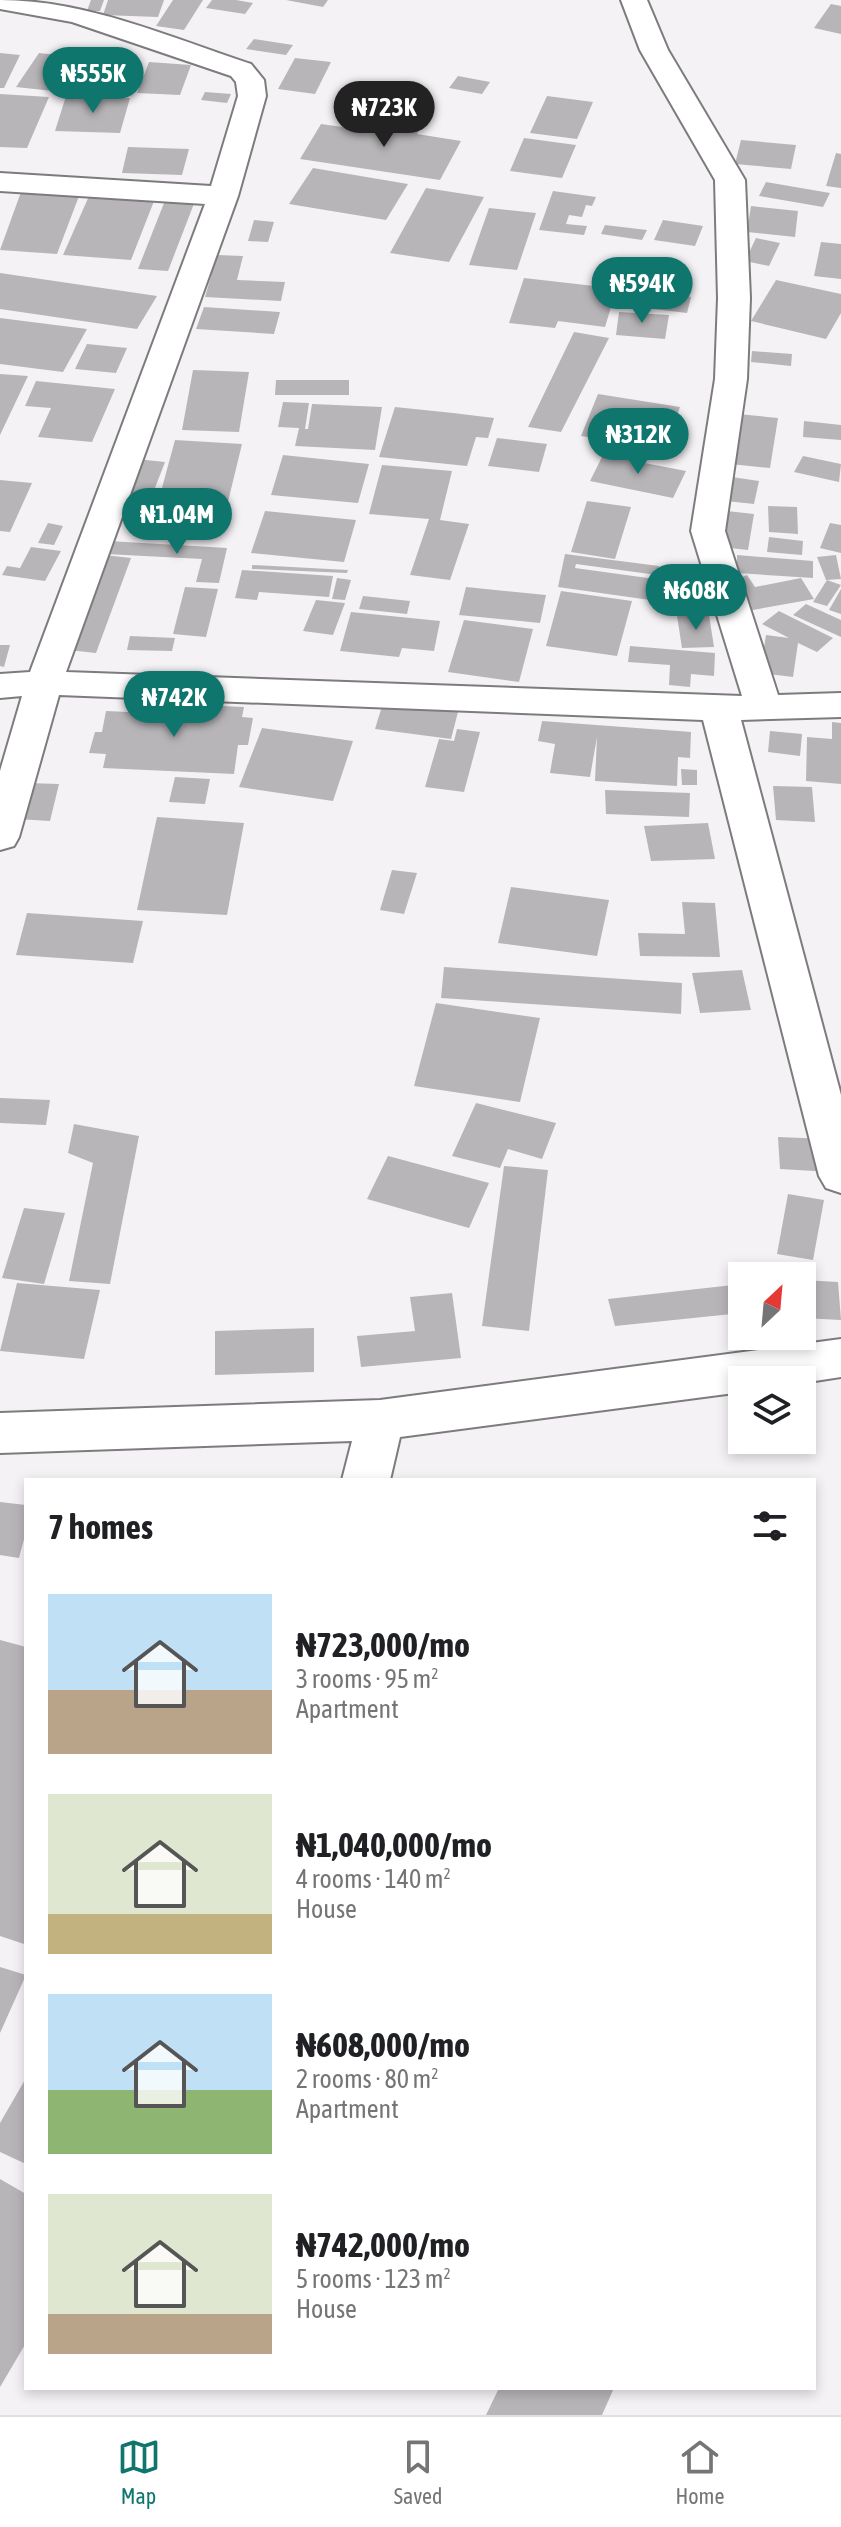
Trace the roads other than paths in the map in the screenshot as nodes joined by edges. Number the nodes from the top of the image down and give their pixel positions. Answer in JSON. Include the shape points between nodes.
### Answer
{"nodes":[{"id":1,"x":634,"y":0,"type":"edge"},
{"id":2,"x":0,"y":1,"type":"edge"},
{"id":3,"x":80,"y":8,"type":"edge"},
{"id":4,"x":0,"y":182,"type":"edge"},
{"id":5,"x":223,"y":196,"type":"junction"},
{"id":6,"x":44,"y":683,"type":"junction"},
{"id":7,"x":0,"y":686,"type":"edge"},
{"id":8,"x":841,"y":705,"type":"edge"},
{"id":9,"x":764,"y":708,"type":"junction"},
{"id":10,"x":719,"y":709,"type":"junction"},
{"id":11,"x":0,"y":837,"type":"edge"},
{"id":12,"x":841,"y":1176,"type":"edge"},
{"id":13,"x":841,"y":1358,"type":"edge"},
{"id":14,"x":380,"y":1420,"type":"junction"},
{"id":15,"x":0,"y":1433,"type":"edge"},
{"id":16,"x":366,"y":1478,"type":"edge"}],
"edges":[{"from":1,"to":9,"type":"street","via":[[654,50],[730,180],[731,379],[708,531]]},
{"from":2,"to":3,"type":"street"},
{"from":3,"to":5,"type":"street","via":[[241,70],[250,80],[252,96]]},
{"from":4,"to":5,"type":"street"},
{"from":5,"to":6,"type":"street"},
{"from":6,"to":7,"type":"street"},
{"from":6,"to":10,"type":"street"},
{"from":6,"to":11,"type":"street"},
{"from":8,"to":9,"type":"street"},
{"from":9,"to":10,"type":"street"},
{"from":10,"to":12,"type":"street"},
{"from":13,"to":14,"type":"street"},
{"from":14,"to":15,"type":"street"},
{"from":14,"to":16,"type":"street"}]}
